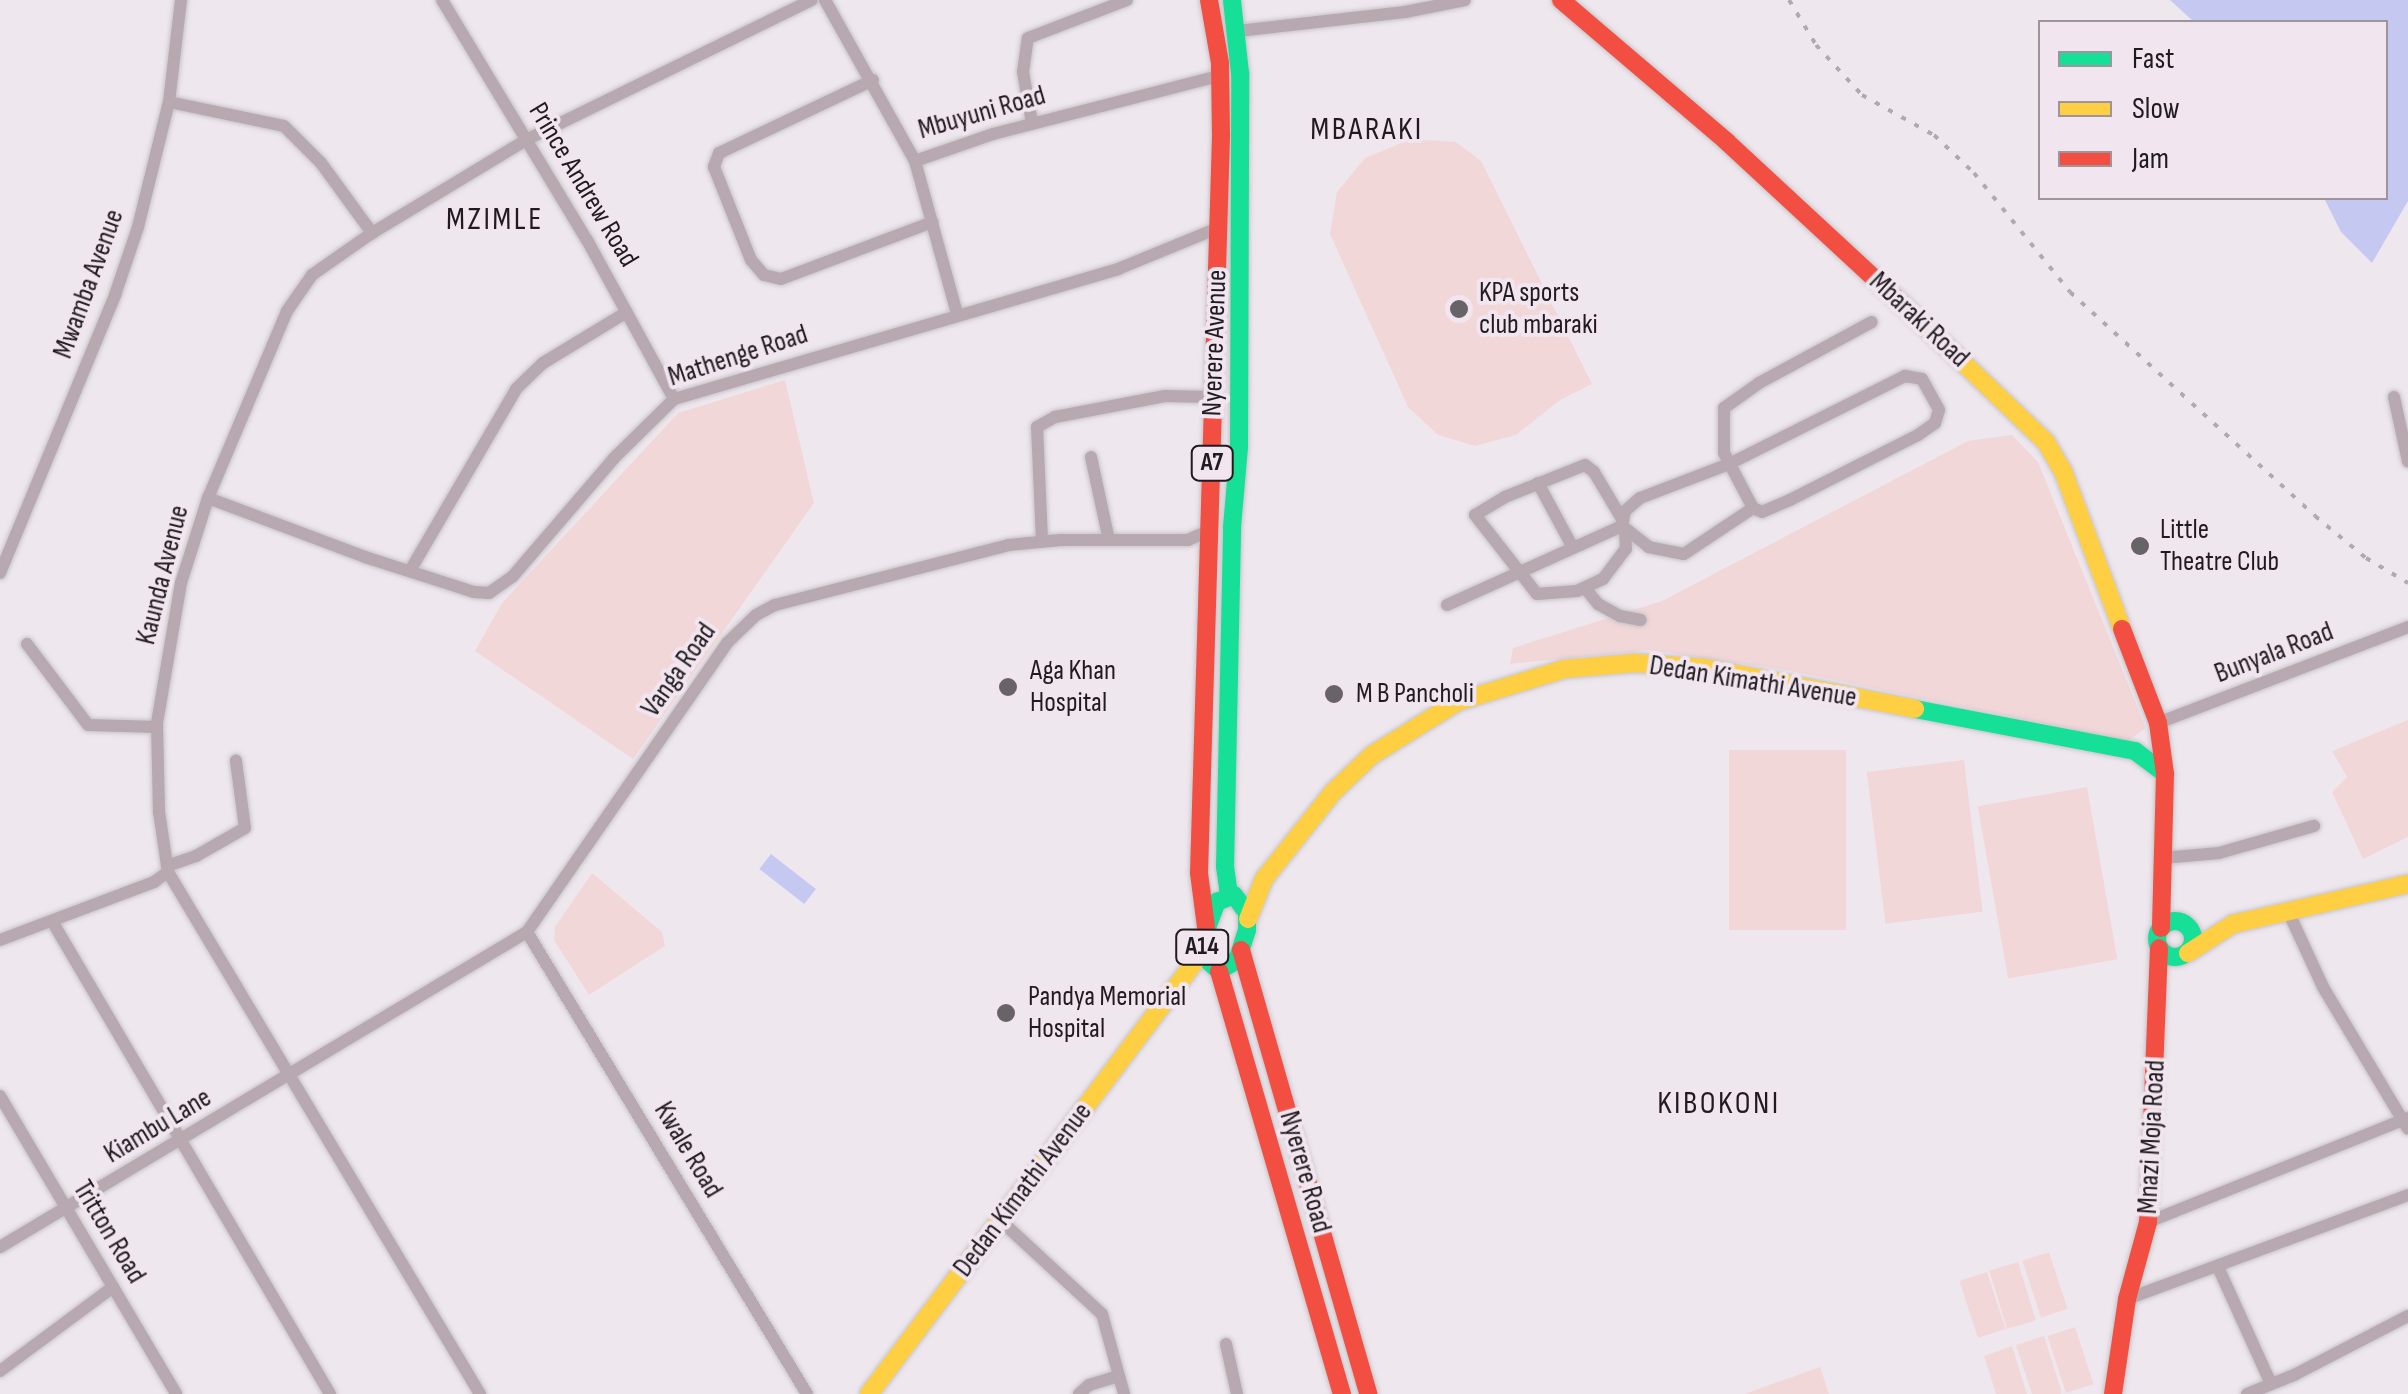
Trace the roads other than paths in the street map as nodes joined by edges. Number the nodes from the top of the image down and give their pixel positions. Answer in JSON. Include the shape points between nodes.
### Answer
{"nodes":[{"id":1,"x":180,"y":0,"type":"edge"},
{"id":2,"x":442,"y":0,"type":"edge"},
{"id":3,"x":812,"y":0,"type":"edge"},
{"id":4,"x":825,"y":0,"type":"edge"},
{"id":5,"x":1127,"y":0,"type":"edge"},
{"id":6,"x":1465,"y":0,"type":"edge"},
{"id":7,"x":1561,"y":0,"type":"edge"},
{"id":8,"x":1232,"y":3,"type":"edge"},
{"id":9,"x":1210,"y":6,"type":"edge"},
{"id":10,"x":1238,"y":31,"type":"junction"},
{"id":11,"x":1240,"y":72,"type":"junction"},
{"id":12,"x":1220,"y":76,"type":"junction"},
{"id":13,"x":873,"y":80,"type":"junction"},
{"id":14,"x":168,"y":102,"type":"junction"},
{"id":15,"x":1032,"y":123,"type":"junction"},
{"id":16,"x":526,"y":140,"type":"junction"},
{"id":17,"x":915,"y":160,"type":"junction"},
{"id":18,"x":1239,"y":218,"type":"junction"},
{"id":19,"x":933,"y":222,"type":"junction"},
{"id":20,"x":1218,"y":228,"type":"junction"},
{"id":21,"x":372,"y":233,"type":"junction"},
{"id":22,"x":1217,"y":258,"type":"junction"},
{"id":23,"x":628,"y":312,"type":"junction"},
{"id":24,"x":958,"y":313,"type":"junction"},
{"id":25,"x":1872,"y":322,"type":"dead end"},
{"id":26,"x":1213,"y":397,"type":"junction"},
{"id":27,"x":2394,"y":397,"type":"dead end"},
{"id":28,"x":674,"y":399,"type":"junction"},
{"id":29,"x":1239,"y":446,"type":"junction"},
{"id":30,"x":1092,"y":457,"type":"dead end"},
{"id":31,"x":2408,"y":462,"type":"edge"},
{"id":32,"x":1729,"y":464,"type":"junction"},
{"id":33,"x":1538,"y":483,"type":"junction"},
{"id":34,"x":208,"y":498,"type":"junction"},
{"id":35,"x":1753,"y":508,"type":"junction"},
{"id":36,"x":1623,"y":525,"type":"junction"},
{"id":37,"x":1232,"y":527,"type":"junction"},
{"id":38,"x":1210,"y":529,"type":"junction"},
{"id":39,"x":1109,"y":540,"type":"junction"},
{"id":40,"x":1188,"y":540,"type":"junction"},
{"id":41,"x":1042,"y":541,"type":"junction"},
{"id":42,"x":1572,"y":546,"type":"junction"},
{"id":43,"x":1208,"y":554,"type":"junction"},
{"id":44,"x":1232,"y":556,"type":"junction"},
{"id":45,"x":412,"y":569,"type":"junction"},
{"id":46,"x":1518,"y":570,"type":"junction"},
{"id":47,"x":0,"y":573,"type":"edge"},
{"id":48,"x":1585,"y":588,"type":"junction"},
{"id":49,"x":1207,"y":604,"type":"junction"},
{"id":50,"x":1230,"y":605,"type":"junction"},
{"id":51,"x":1446,"y":605,"type":"dead end"},
{"id":52,"x":1641,"y":620,"type":"dead end"},
{"id":53,"x":2408,"y":628,"type":"edge"},
{"id":54,"x":28,"y":644,"type":"dead end"},
{"id":55,"x":157,"y":727,"type":"junction"},
{"id":56,"x":2158,"y":727,"type":"junction"},
{"id":57,"x":1228,"y":748,"type":"junction"},
{"id":58,"x":1203,"y":750,"type":"junction"},
{"id":59,"x":2135,"y":751,"type":"junction"},
{"id":60,"x":236,"y":761,"type":"dead end"},
{"id":61,"x":2165,"y":774,"type":"junction"},
{"id":62,"x":2314,"y":826,"type":"dead end"},
{"id":63,"x":2162,"y":866,"type":"junction"},
{"id":64,"x":168,"y":869,"type":"junction"},
{"id":65,"x":1264,"y":879,"type":"junction"},
{"id":66,"x":2408,"y":884,"type":"edge"},
{"id":67,"x":1231,"y":896,"type":"junction"},
{"id":68,"x":2279,"y":912,"type":"junction"},
{"id":69,"x":1248,"y":919,"type":"junction"},
{"id":70,"x":52,"y":920,"type":"junction"},
{"id":71,"x":2183,"y":922,"type":"junction"},
{"id":72,"x":2233,"y":924,"type":"junction"},
{"id":73,"x":1206,"y":927,"type":"junction"},
{"id":74,"x":2161,"y":928,"type":"junction"},
{"id":75,"x":527,"y":932,"type":"junction"},
{"id":76,"x":0,"y":940,"type":"edge"},
{"id":77,"x":2159,"y":948,"type":"junction"},
{"id":78,"x":1241,"y":950,"type":"junction"},
{"id":79,"x":1202,"y":951,"type":"junction"},
{"id":80,"x":2183,"y":955,"type":"junction"},
{"id":81,"x":1217,"y":970,"type":"junction"},
{"id":82,"x":1177,"y":986,"type":"junction"},
{"id":83,"x":2160,"y":996,"type":"junction"},
{"id":84,"x":290,"y":1076,"type":"junction"},
{"id":85,"x":0,"y":1096,"type":"edge"},
{"id":86,"x":2406,"y":1122,"type":"edge"},
{"id":87,"x":181,"y":1141,"type":"junction"},
{"id":88,"x":1306,"y":1176,"type":"junction"},
{"id":89,"x":1280,"y":1182,"type":"junction"},
{"id":90,"x":2408,"y":1195,"type":"edge"},
{"id":91,"x":1314,"y":1204,"type":"junction"},
{"id":92,"x":67,"y":1210,"type":"junction"},
{"id":93,"x":1289,"y":1211,"type":"junction"},
{"id":94,"x":1000,"y":1220,"type":"junction"},
{"id":95,"x":2148,"y":1222,"type":"junction"},
{"id":96,"x":0,"y":1248,"type":"edge"},
{"id":97,"x":2218,"y":1268,"type":"junction"},
{"id":98,"x":113,"y":1287,"type":"junction"},
{"id":99,"x":2127,"y":1299,"type":"junction"},
{"id":100,"x":2407,"y":1317,"type":"edge"},
{"id":101,"x":1226,"y":1344,"type":"dead end"},
{"id":102,"x":0,"y":1371,"type":"edge"},
{"id":103,"x":1118,"y":1376,"type":"junction"},
{"id":104,"x":2270,"y":1384,"type":"junction"},
{"id":105,"x":176,"y":1394,"type":"edge"},
{"id":106,"x":330,"y":1394,"type":"edge"},
{"id":107,"x":480,"y":1394,"type":"edge"},
{"id":108,"x":807,"y":1394,"type":"edge"},
{"id":109,"x":869,"y":1394,"type":"edge"},
{"id":110,"x":1079,"y":1394,"type":"edge"},
{"id":111,"x":1124,"y":1394,"type":"edge"},
{"id":112,"x":1238,"y":1394,"type":"edge"},
{"id":113,"x":1342,"y":1394,"type":"edge"},
{"id":114,"x":1368,"y":1394,"type":"edge"},
{"id":115,"x":2112,"y":1394,"type":"edge"},
{"id":116,"x":2246,"y":1394,"type":"edge"}],
"edges":[{"from":1,"to":14,"type":"street","name":"Mwamba Avenue"},
{"from":2,"to":16,"type":"street","name":"Prince Andrew Road"},
{"from":3,"to":16,"type":"street","name":"Kaunda Avenue"},
{"from":4,"to":13,"type":"street","name":"Mbuyuni Road"},
{"from":5,"to":15,"type":"street","via":[[1028,38],[1023,72]]},
{"from":6,"to":10,"type":"street"},
{"from":7,"to":56,"type":"main road","name":"Mbaraki Road","via":[[1727,142],[2038,431],[2063,471]]},
{"from":8,"to":9,"type":"main road"},
{"from":8,"to":10,"type":"main road","name":"Nyerere Avenue","number":"A7"},
{"from":9,"to":12,"type":"main road","name":"Nyerere Avenue","number":"A7"},
{"from":10,"to":11,"type":"main road","name":"Nyerere Avenue","number":"A7"},
{"from":11,"to":12,"type":"street","name":"Mbuyuni Road"},
{"from":11,"to":18,"type":"main road","name":"Nyerere Avenue","number":"A7"},
{"from":12,"to":15,"type":"street","name":"Mbuyuni Road"},
{"from":12,"to":20,"type":"main road","name":"Nyerere Avenue","number":"A7"},
{"from":13,"to":17,"type":"street","name":"Mbuyuni Road"},
{"from":13,"to":19,"type":"street","via":[[720,153],[714,167],[751,260],[764,275],[781,279]]},
{"from":14,"to":21,"type":"street","via":[[284,126],[321,162]]},
{"from":14,"to":47,"type":"street","name":"Mwamba Avenue","via":[[124,272]]},
{"from":15,"to":17,"type":"street","name":"Mbuyuni Road"},
{"from":16,"to":21,"type":"street","name":"Kaunda Avenue"},
{"from":16,"to":23,"type":"street","name":"Prince Andrew Road"},
{"from":17,"to":19,"type":"street"},
{"from":18,"to":20,"type":"street","name":"Mathenge Road"},
{"from":18,"to":29,"type":"main road","name":"Nyerere Avenue","number":"A7"},
{"from":19,"to":24,"type":"street"},
{"from":20,"to":22,"type":"main road","name":"Nyerere Avenue","number":"A7"},
{"from":20,"to":24,"type":"street","name":"Mathenge Road","via":[[1118,269]]},
{"from":21,"to":34,"type":"street","name":"Kaunda Avenue","via":[[312,275],[294,300]]},
{"from":22,"to":26,"type":"main road","name":"Nyerere Avenue","number":"A7"},
{"from":22,"to":29,"type":"main road"},
{"from":23,"to":28,"type":"street","name":"Prince Andrew Road"},
{"from":23,"to":45,"type":"street","via":[[543,363],[516,390]]},
{"from":24,"to":28,"type":"street","name":"Mathenge Road"},
{"from":25,"to":32,"type":"street","via":[[1731,400],[1720,418]]},
{"from":26,"to":38,"type":"main road","name":"Nyerere Avenue","number":"A7"},
{"from":26,"to":41,"type":"street","via":[[1165,396],[1037,426]]},
{"from":27,"to":31,"type":"street"},
{"from":28,"to":45,"type":"street","name":"Mathenge Road","via":[[506,583],[474,592]]},
{"from":29,"to":37,"type":"main road","name":"Nyerere Avenue","number":"A7"},
{"from":30,"to":39,"type":"street"},
{"from":32,"to":35,"type":"street"},
{"from":32,"to":35,"type":"street","via":[[1905,376],[1926,383],[1939,410],[1936,423],[1790,500],[1762,512]]},
{"from":32,"to":36,"type":"street","via":[[1640,498]]},
{"from":33,"to":36,"type":"street","via":[[1585,465]]},
{"from":33,"to":42,"type":"street"},
{"from":33,"to":46,"type":"street","via":[[1474,515]]},
{"from":34,"to":45,"type":"street","name":"Mathenge Road"},
{"from":34,"to":55,"type":"street","name":"Kaunda Avenue","via":[[181,583]]},
{"from":35,"to":36,"type":"street","via":[[1675,556],[1649,547]]},
{"from":36,"to":42,"type":"street"},
{"from":36,"to":48,"type":"street","via":[[1626,549],[1615,568]]},
{"from":37,"to":38,"type":"street","name":"Vanga Road"},
{"from":37,"to":44,"type":"main road","name":"Nyerere Avenue","number":"A7"},
{"from":38,"to":40,"type":"street","name":"Vanga Road"},
{"from":38,"to":43,"type":"main road","name":"Nyerere Avenue","number":"A7"},
{"from":39,"to":40,"type":"street","name":"Vanga Road"},
{"from":39,"to":41,"type":"street","name":"Vanga Road"},
{"from":40,"to":43,"type":"street"},
{"from":41,"to":75,"type":"street","name":"Vanga Road","via":[[756,615],[727,643]]},
{"from":42,"to":46,"type":"street"},
{"from":43,"to":44,"type":"street"},
{"from":43,"to":49,"type":"main road","name":"Nyerere Avenue","number":"A7"},
{"from":44,"to":50,"type":"main road","name":"Nyerere Avenue","number":"A7"},
{"from":46,"to":48,"type":"street","via":[[1537,594]]},
{"from":46,"to":51,"type":"street"},
{"from":48,"to":52,"type":"street","via":[[1598,604]]},
{"from":49,"to":50,"type":"main road"},
{"from":49,"to":58,"type":"main road","name":"Nyerere Avenue","number":"A7"},
{"from":50,"to":57,"type":"main road","name":"Nyerere Avenue","number":"A7"},
{"from":53,"to":56,"type":"street","name":"Bunyala Road"},
{"from":54,"to":55,"type":"street","via":[[88,725]]},
{"from":55,"to":64,"type":"street","name":"Kaunda Avenue"},
{"from":56,"to":59,"type":"main road"},
{"from":56,"to":61,"type":"main road"},
{"from":57,"to":58,"type":"main road"},
{"from":57,"to":67,"type":"main road","name":"Nyerere Avenue","number":"A7","via":[[1225,867]]},
{"from":58,"to":73,"type":"main road","name":"Nyerere Avenue","number":"A7","via":[[1199,873]]},
{"from":59,"to":61,"type":"main road","name":"Dedan Kimathi Avenue"},
{"from":59,"to":65,"type":"main road","name":"Dedan Kimathi Avenue","via":[[1705,668],[1576,668],[1508,683],[1412,726],[1345,779]]},
{"from":60,"to":64,"type":"street","via":[[245,828]]},
{"from":61,"to":63,"type":"main road"},
{"from":62,"to":63,"type":"street"},
{"from":63,"to":71,"type":"main road"},
{"from":63,"to":74,"type":"main road","name":"Mnazi Moja Road"},
{"from":64,"to":70,"type":"street","via":[[154,882]]},
{"from":64,"to":84,"type":"street","name":"Kaunda Avenue"},
{"from":65,"to":67,"type":"main road"},
{"from":65,"to":69,"type":"main road"},
{"from":66,"to":68,"type":"main road"},
{"from":67,"to":69,"type":"main road","number":"A14"},
{"from":67,"to":73,"type":"main road","number":"A14","via":[[1217,902]]},
{"from":68,"to":72,"type":"main road"},
{"from":68,"to":86,"type":"street"},
{"from":69,"to":78,"type":"main road","number":"A14"},
{"from":70,"to":76,"type":"street"},
{"from":70,"to":87,"type":"street"},
{"from":71,"to":72,"type":"main road"},
{"from":71,"to":74,"type":"main road"},
{"from":71,"to":80,"type":"main road","via":[[2194,938]]},
{"from":72,"to":80,"type":"main road"},
{"from":73,"to":79,"type":"main road","number":"A14"},
{"from":74,"to":77,"type":"main road","name":"Mnazi Moja Road"},
{"from":75,"to":84,"type":"street","name":"Vanga Road"},
{"from":75,"to":108,"type":"street","name":"Kwale Road"},
{"from":77,"to":80,"type":"main road"},
{"from":77,"to":83,"type":"main road","name":"Mnazi Moja Road"},
{"from":78,"to":81,"type":"main road","number":"A14","via":[[1233,966]]},
{"from":78,"to":88,"type":"main road","name":"Nyerere Road"},
{"from":79,"to":81,"type":"main road","number":"A14"},
{"from":79,"to":82,"type":"main road","name":"Dedan Kimathi Avenue"},
{"from":80,"to":83,"type":"main road"},
{"from":81,"to":82,"type":"main road","name":"Dedan Kimathi Avenue"},
{"from":81,"to":89,"type":"main road","name":"Nyerere Road"},
{"from":82,"to":94,"type":"main road","name":"Dedan Kimathi Avenue"},
{"from":83,"to":95,"type":"main road","name":"Mnazi Moja Road"},
{"from":84,"to":87,"type":"street","name":"Kiambu Lane"},
{"from":84,"to":107,"type":"street","name":"Kaunda Avenue"},
{"from":85,"to":92,"type":"street","name":"Tritton Road"},
{"from":86,"to":95,"type":"street"},
{"from":87,"to":92,"type":"street","name":"Kiambu Lane"},
{"from":87,"to":106,"type":"street"},
{"from":88,"to":89,"type":"main road"},
{"from":88,"to":91,"type":"main road","name":"Nyerere Road"},
{"from":89,"to":93,"type":"main road","name":"Nyerere Road"},
{"from":90,"to":97,"type":"street"},
{"from":91,"to":93,"type":"main road"},
{"from":91,"to":114,"type":"main road","name":"Nyerere Road"},
{"from":92,"to":96,"type":"street","name":"Kiambu Lane"},
{"from":92,"to":98,"type":"street","name":"Tritton Road"},
{"from":93,"to":113,"type":"main road","name":"Nyerere Road"},
{"from":94,"to":103,"type":"street","via":[[1102,1314]]},
{"from":94,"to":109,"type":"main road","name":"Dedan Kimathi Avenue"},
{"from":95,"to":99,"type":"main road","name":"Mnazi Moja Road"},
{"from":97,"to":99,"type":"street"},
{"from":97,"to":104,"type":"street"},
{"from":98,"to":102,"type":"street"},
{"from":98,"to":105,"type":"street","name":"Tritton Road"},
{"from":99,"to":115,"type":"main road","name":"Mnazi Moja Road"},
{"from":100,"to":104,"type":"street"},
{"from":101,"to":112,"type":"street"},
{"from":103,"to":110,"type":"street"},
{"from":103,"to":111,"type":"street"},
{"from":104,"to":116,"type":"street"}]}
